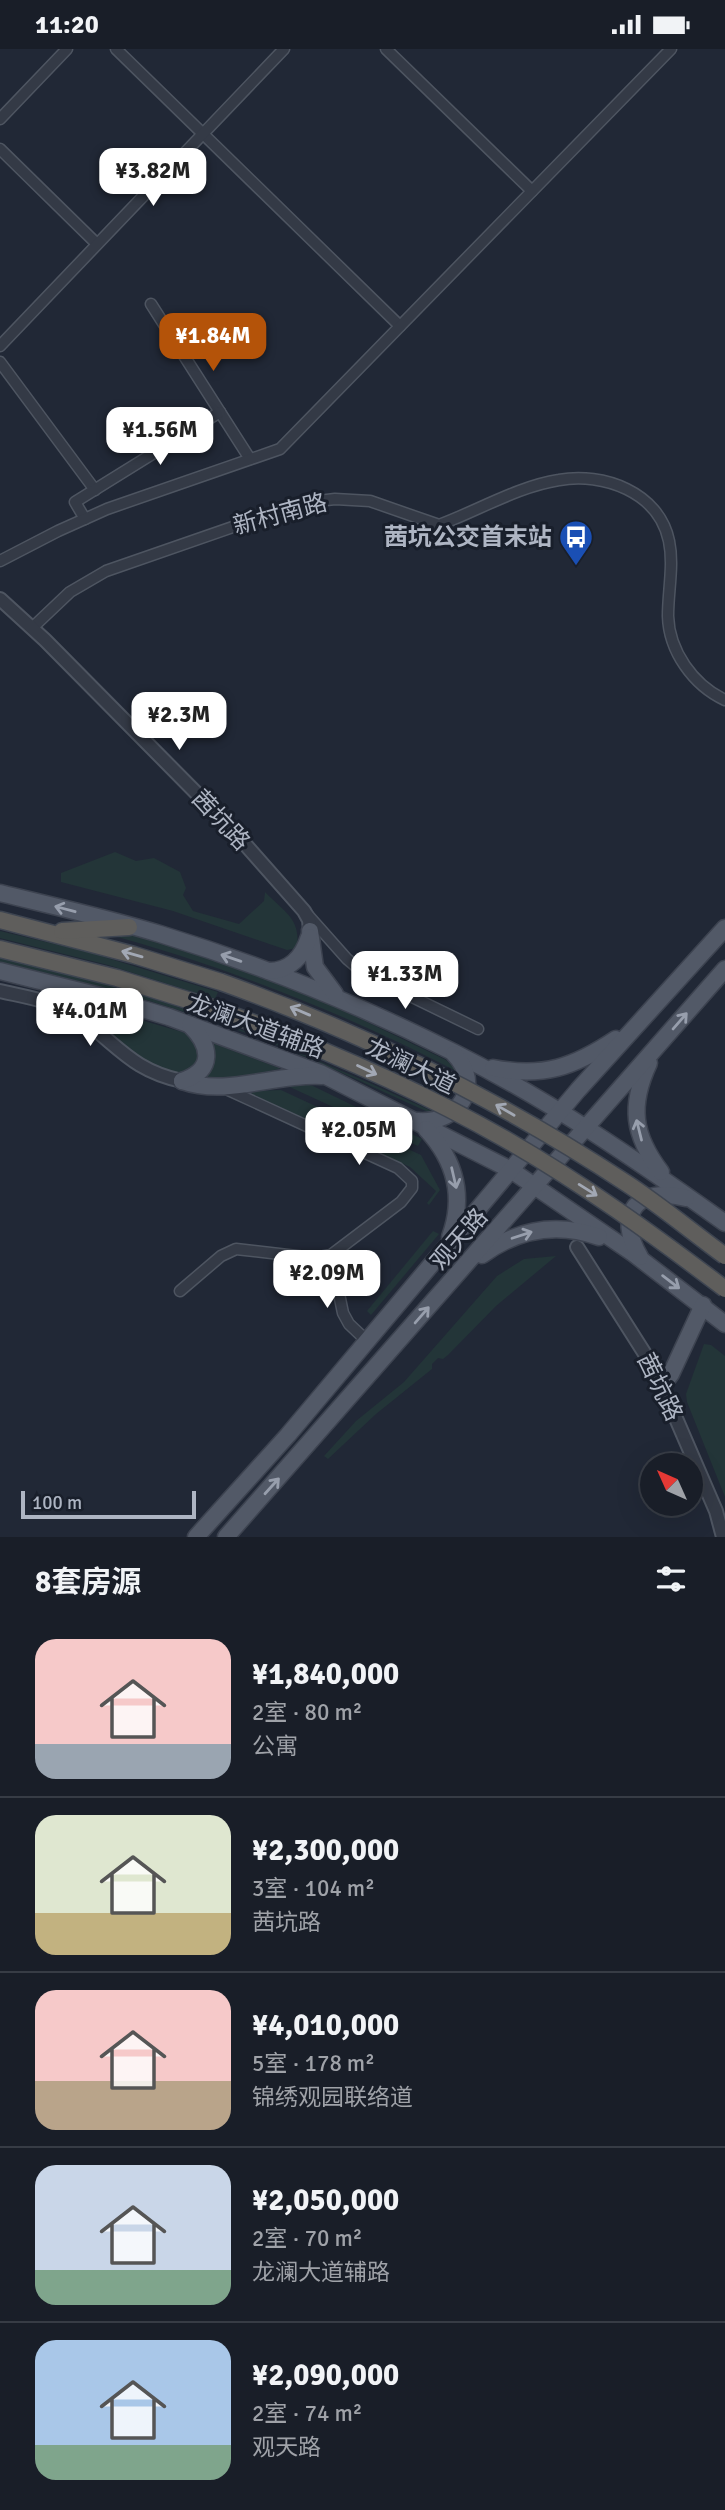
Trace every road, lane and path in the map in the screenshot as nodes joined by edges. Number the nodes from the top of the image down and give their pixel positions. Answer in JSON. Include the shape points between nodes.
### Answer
{"nodes":[{"id":1,"x":67,"y":49,"type":"edge"},
{"id":2,"x":116,"y":49,"type":"edge"},
{"id":3,"x":284,"y":49,"type":"edge"},
{"id":4,"x":386,"y":49,"type":"edge"},
{"id":5,"x":664,"y":51,"type":"edge"},
{"id":6,"x":0,"y":119,"type":"edge"},
{"id":7,"x":202,"y":134,"type":"junction"},
{"id":8,"x":0,"y":149,"type":"edge"},
{"id":9,"x":532,"y":191,"type":"junction"},
{"id":10,"x":97,"y":244,"type":"junction"},
{"id":11,"x":151,"y":304,"type":"dead end"},
{"id":12,"x":400,"y":326,"type":"junction"},
{"id":13,"x":0,"y":346,"type":"edge"},
{"id":14,"x":0,"y":362,"type":"edge"},
{"id":15,"x":220,"y":412,"type":"junction"},
{"id":16,"x":250,"y":460,"type":"junction"},
{"id":17,"x":95,"y":490,"type":"junction"},
{"id":18,"x":85,"y":519,"type":"junction"},
{"id":19,"x":0,"y":561,"type":"edge"},
{"id":20,"x":0,"y":599,"type":"edge"},
{"id":21,"x":32,"y":628,"type":"junction"},
{"id":22,"x":725,"y":700,"type":"edge"},
{"id":23,"x":0,"y":893,"type":"edge"},
{"id":24,"x":304,"y":911,"type":"junction"},
{"id":25,"x":0,"y":920,"type":"edge"},
{"id":26,"x":130,"y":927,"type":"junction"},
{"id":27,"x":725,"y":927,"type":"edge"},
{"id":28,"x":310,"y":931,"type":"junction"},
{"id":29,"x":48,"y":932,"type":"junction"},
{"id":30,"x":0,"y":949,"type":"edge"},
{"id":31,"x":725,"y":969,"type":"edge"},
{"id":32,"x":0,"y":971,"type":"edge"},
{"id":33,"x":269,"y":971,"type":"junction"},
{"id":34,"x":0,"y":991,"type":"edge"},
{"id":35,"x":347,"y":1002,"type":"junction"},
{"id":36,"x":645,"y":1016,"type":"junction"},
{"id":37,"x":190,"y":1025,"type":"junction"},
{"id":38,"x":478,"y":1029,"type":"dead end"},
{"id":39,"x":662,"y":1042,"type":"junction"},
{"id":40,"x":450,"y":1051,"type":"junction"},
{"id":41,"x":473,"y":1063,"type":"junction"},
{"id":42,"x":328,"y":1077,"type":"junction"},
{"id":43,"x":182,"y":1081,"type":"junction"},
{"id":44,"x":220,"y":1086,"type":"junction"},
{"id":45,"x":560,"y":1111,"type":"junction"},
{"id":46,"x":418,"y":1122,"type":"junction"},
{"id":47,"x":586,"y":1127,"type":"junction"},
{"id":48,"x":511,"y":1170,"type":"junction"},
{"id":49,"x":535,"y":1186,"type":"junction"},
{"id":50,"x":675,"y":1186,"type":"junction"},
{"id":51,"x":692,"y":1199,"type":"junction"},
{"id":52,"x":725,"y":1223,"type":"edge"},
{"id":53,"x":448,"y":1243,"type":"junction"},
{"id":54,"x":577,"y":1247,"type":"dead end"},
{"id":55,"x":331,"y":1255,"type":"junction"},
{"id":56,"x":725,"y":1256,"type":"edge"},
{"id":57,"x":638,"y":1257,"type":"junction"},
{"id":58,"x":463,"y":1269,"type":"junction"},
{"id":59,"x":725,"y":1289,"type":"edge"},
{"id":60,"x":180,"y":1291,"type":"dead end"},
{"id":61,"x":703,"y":1305,"type":"junction"},
{"id":62,"x":725,"y":1324,"type":"edge"},
{"id":63,"x":368,"y":1341,"type":"junction"},
{"id":64,"x":662,"y":1386,"type":"junction"},
{"id":65,"x":196,"y":1537,"type":"edge"},
{"id":66,"x":226,"y":1537,"type":"edge"},
{"id":67,"x":723,"y":1537,"type":"edge"}],
"edges":[{"from":1,"to":6,"type":"street"},
{"from":2,"to":7,"type":"street"},
{"from":3,"to":7,"type":"street"},
{"from":4,"to":9,"type":"street"},
{"from":5,"to":9,"type":"street"},
{"from":7,"to":10,"type":"street"},
{"from":7,"to":12,"type":"street"},
{"from":8,"to":10,"type":"street"},
{"from":9,"to":12,"type":"street"},
{"from":10,"to":13,"type":"street"},
{"from":11,"to":15,"type":"street"},
{"from":12,"to":16,"type":"street","via":[[280,449]]},
{"from":14,"to":17,"type":"street"},
{"from":15,"to":16,"type":"street"},
{"from":15,"to":17,"type":"street"},
{"from":16,"to":18,"type":"street"},
{"from":17,"to":18,"type":"street","via":[[75,502]]},
{"from":18,"to":19,"type":"street"},
{"from":20,"to":21,"type":"street","name":"茜坑路"},
{"from":21,"to":22,"type":"street","name":"新村南路","via":[[70,592],[106,571],[284,507],[321,500],[362,500],[439,525],[539,485],[592,478],[632,492],[660,519],[669,543],[668,617],[673,643],[693,676]]},
{"from":21,"to":24,"type":"street","name":"茜坑路","via":[[229,826]]},
{"from":26,"to":23,"type":"main road","one_way":true},
{"from":24,"to":28,"type":"street","name":"茜坑路"},
{"from":24,"to":38,"type":"street","via":[[365,974]]},
{"from":25,"to":29,"type":"highway","name":"龙澜大道"},
{"from":26,"to":29,"type":"highway"},
{"from":33,"to":26,"type":"main road","one_way":true},
{"from":27,"to":36,"type":"main road"},
{"from":28,"to":33,"type":"main road","via":[[295,961]]},
{"from":28,"to":35,"type":"main road","via":[[319,975]]},
{"from":56,"to":29,"type":"highway","name":"龙澜大道","one_way":true,"bridge":true,"via":[[628,1184],[488,1100],[357,1035],[221,982]]},
{"from":30,"to":59,"type":"highway","name":"龙澜大道","one_way":true,"bridge":true,"via":[[117,978],[323,1049],[505,1139],[614,1206]]},
{"from":39,"to":31,"type":"main road","name":"观天路","one_way":true},
{"from":32,"to":37,"type":"main road","name":"龙澜大道辅路"},
{"from":33,"to":35,"type":"main road"},
{"from":34,"to":43,"type":"street","via":[[62,1007],[130,1060]]},
{"from":35,"to":40,"type":"main road"},
{"from":36,"to":41,"type":"main road","via":[[601,1049],[562,1068],[522,1072]]},
{"from":36,"to":45,"type":"main road"},
{"from":37,"to":42,"type":"main road","name":"龙澜大道辅路"},
{"from":37,"to":43,"type":"main road","via":[[203,1040],[207,1059],[201,1071]]},
{"from":39,"to":47,"type":"main road","name":"观天路"},
{"from":50,"to":39,"type":"main road","one_way":true,"via":[[646,1151],[637,1129],[643,1076]]},
{"from":40,"to":41,"type":"main road"},
{"from":40,"to":46,"type":"main road","via":[[465,1072],[463,1100],[442,1119]]},
{"from":41,"to":45,"type":"main road"},
{"from":42,"to":44,"type":"main road"},
{"from":42,"to":46,"type":"main road","name":"龙澜大道辅路"},
{"from":43,"to":44,"type":"main road"},
{"from":44,"to":55,"type":"street","via":[[398,1168],[412,1181],[401,1202]]},
{"from":45,"to":47,"type":"main road"},
{"from":45,"to":48,"type":"main road"},
{"from":46,"to":48,"type":"main road","name":"龙澜大道辅路"},
{"from":46,"to":53,"type":"main road","one_way":true,"via":[[443,1149],[456,1180],[457,1215]]},
{"from":47,"to":49,"type":"main road","name":"观天路"},
{"from":47,"to":50,"type":"main road"},
{"from":48,"to":49,"type":"main road","name":"龙澜大道辅路"},
{"from":48,"to":53,"type":"main road","name":"观天路"},
{"from":49,"to":57,"type":"main road","name":"龙澜大道辅路"},
{"from":49,"to":58,"type":"main road","name":"观天路"},
{"from":50,"to":51,"type":"main road"},
{"from":51,"to":52,"type":"main road"},
{"from":51,"to":57,"type":"main road","via":[[651,1195],[636,1204],[629,1229]]},
{"from":53,"to":63,"type":"main road","name":"观天路"},
{"from":54,"to":64,"type":"street","name":"茜坑路"},
{"from":55,"to":60,"type":"street","via":[[314,1258],[236,1249]]},
{"from":55,"to":63,"type":"street","via":[[343,1313]]},
{"from":58,"to":57,"type":"main road","one_way":true,"via":[[522,1234],[560,1228],[584,1232]]},
{"from":57,"to":61,"type":"main road","name":"龙澜大道辅路","one_way":true},
{"from":66,"to":58,"type":"main road","name":"观天路","one_way":true},
{"from":61,"to":62,"type":"main road","name":"龙澜大道辅路"},
{"from":61,"to":64,"type":"main road"},
{"from":63,"to":65,"type":"main road","name":"观天路"},
{"from":64,"to":67,"type":"street","name":"茜坑路"}]}
